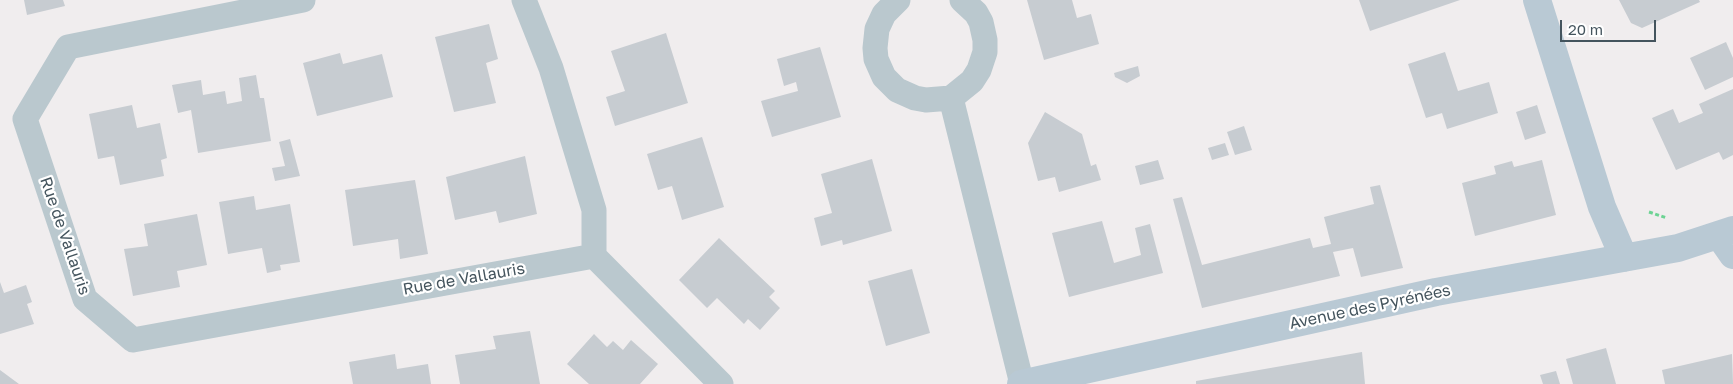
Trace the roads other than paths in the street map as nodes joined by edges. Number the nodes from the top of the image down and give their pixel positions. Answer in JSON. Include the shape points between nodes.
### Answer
{"nodes":[{"id":1,"x":303,"y":0,"type":"edge"},
{"id":2,"x":524,"y":0,"type":"edge"},
{"id":3,"x":898,"y":0,"type":"edge"},
{"id":4,"x":962,"y":0,"type":"edge"},
{"id":5,"x":1537,"y":0,"type":"edge"},
{"id":6,"x":951,"y":98,"type":"junction"},
{"id":7,"x":1730,"y":236,"type":"edge"},
{"id":8,"x":594,"y":256,"type":"junction"},
{"id":9,"x":1624,"y":258,"type":"junction"},
{"id":10,"x":721,"y":384,"type":"edge"},
{"id":11,"x":1021,"y":384,"type":"edge"}],
"edges":[{"from":1,"to":8,"type":"street","name":"Rue de Vallauris","via":[[68,47],[25,119],[85,299],[133,340]]},
{"from":2,"to":8,"type":"street","via":[[552,68],[594,210]]},
{"from":3,"to":6,"type":"street","via":[[884,14],[877,29],[876,59],[884,77],[898,90],[915,98]]},
{"from":4,"to":6,"type":"street","via":[[981,22],[985,52],[972,81]]},
{"from":5,"to":9,"type":"main road","via":[[1602,208]]},
{"from":6,"to":11,"type":"street"},
{"from":7,"to":9,"type":"main road","name":"Avenue des Pyrénées"},
{"from":8,"to":10,"type":"street"},
{"from":9,"to":11,"type":"main road","name":"Avenue des Pyrénées","via":[[1436,292]]}]}
